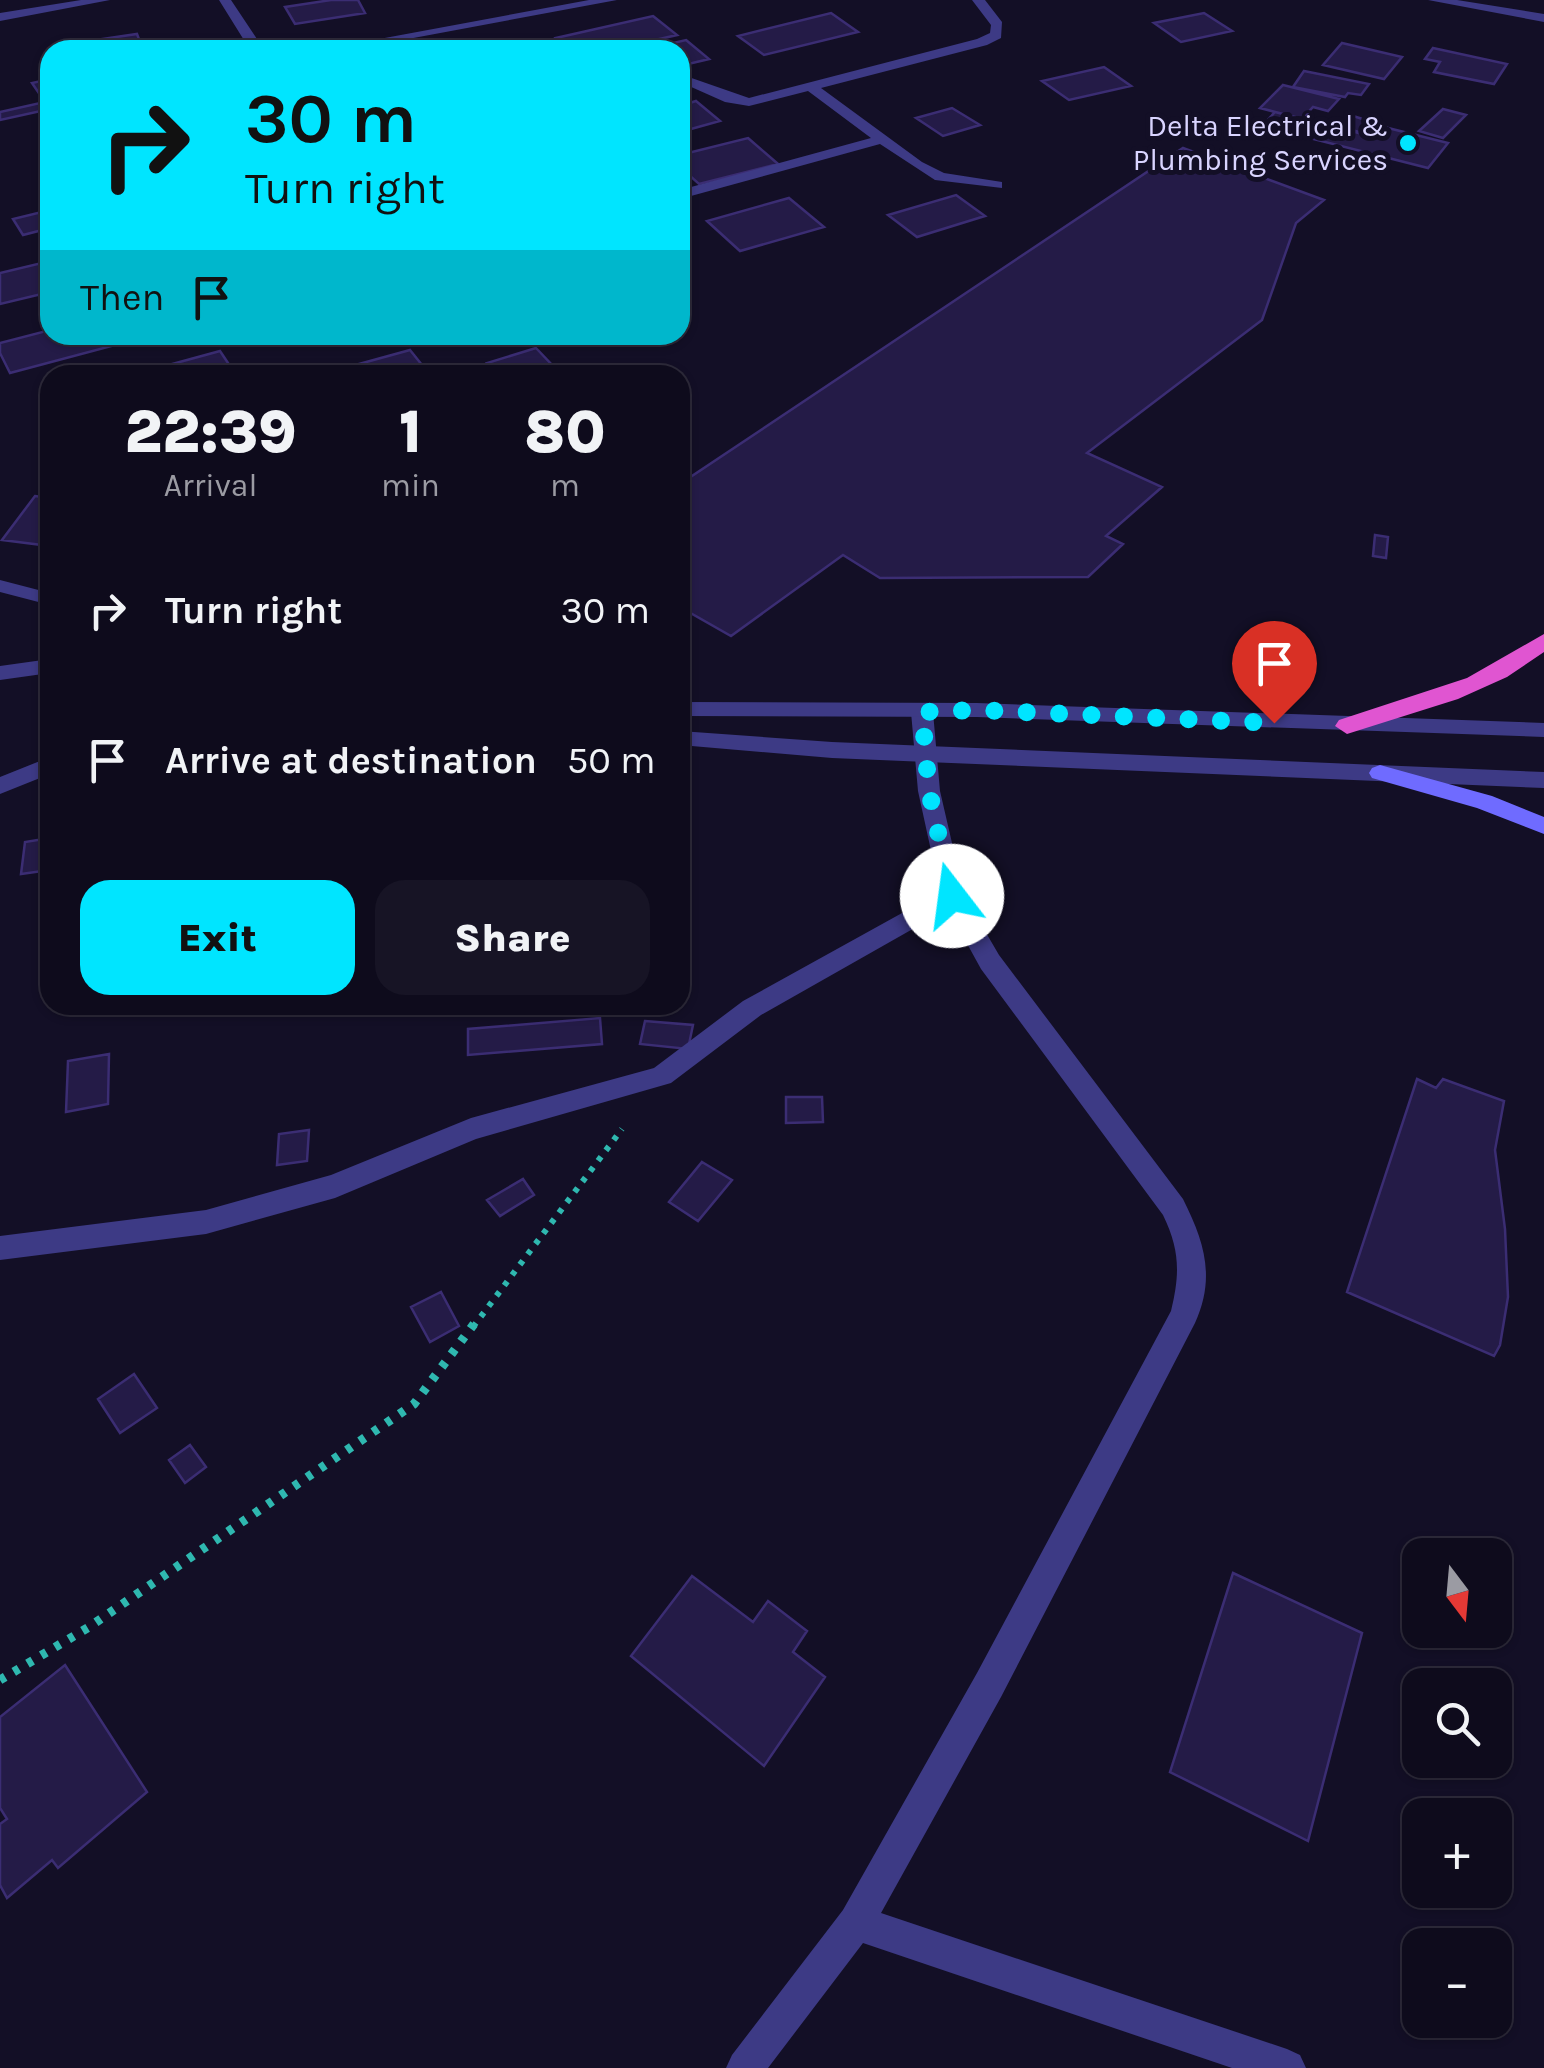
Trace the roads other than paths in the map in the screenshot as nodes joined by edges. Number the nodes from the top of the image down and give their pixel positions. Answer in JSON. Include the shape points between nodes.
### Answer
{"nodes":[{"id":1,"x":104,"y":0,"type":"edge"},
{"id":2,"x":225,"y":0,"type":"edge"},
{"id":3,"x":611,"y":0,"type":"edge"},
{"id":4,"x":978,"y":0,"type":"edge"},
{"id":5,"x":1434,"y":0,"type":"edge"},
{"id":6,"x":1534,"y":0,"type":"edge"},
{"id":7,"x":0,"y":16,"type":"edge"},
{"id":8,"x":1538,"y":16,"type":"edge"},
{"id":9,"x":251,"y":40,"type":"edge"},
{"id":10,"x":384,"y":40,"type":"edge"},
{"id":11,"x":690,"y":80,"type":"edge"},
{"id":12,"x":810,"y":86,"type":"junction"},
{"id":13,"x":882,"y":139,"type":"junction"},
{"id":14,"x":997,"y":185,"type":"dead end"},
{"id":15,"x":690,"y":192,"type":"edge"},
{"id":16,"x":0,"y":586,"type":"edge"},
{"id":17,"x":40,"y":596,"type":"edge"},
{"id":18,"x":1544,"y":641,"type":"edge"},
{"id":19,"x":40,"y":667,"type":"edge"},
{"id":20,"x":0,"y":673,"type":"edge"},
{"id":21,"x":690,"y":709,"type":"edge"},
{"id":22,"x":922,"y":712,"type":"junction"},
{"id":23,"x":1347,"y":726,"type":"junction"},
{"id":24,"x":1544,"y":730,"type":"edge"},
{"id":25,"x":690,"y":739,"type":"edge"},
{"id":26,"x":927,"y":753,"type":"junction"},
{"id":27,"x":40,"y":770,"type":"edge"},
{"id":28,"x":1380,"y":772,"type":"junction"},
{"id":29,"x":1544,"y":780,"type":"edge"},
{"id":30,"x":0,"y":786,"type":"edge"},
{"id":31,"x":1544,"y":826,"type":"edge"},
{"id":32,"x":952,"y":896,"type":"junction"},
{"id":33,"x":0,"y":1248,"type":"edge"},
{"id":34,"x":856,"y":1923,"type":"junction"},
{"id":35,"x":744,"y":2068,"type":"edge"},
{"id":36,"x":1286,"y":2068,"type":"edge"}],
"edges":[{"from":1,"to":7,"type":"street"},
{"from":2,"to":9,"type":"street"},
{"from":3,"to":10,"type":"street"},
{"from":4,"to":12,"type":"street","via":[[997,25],[996,35]]},
{"from":5,"to":8,"type":"street"},
{"from":6,"to":8,"type":"street"},
{"from":11,"to":12,"type":"street","via":[[734,102]]},
{"from":12,"to":13,"type":"street"},
{"from":13,"to":14,"type":"street","via":[[940,177]]},
{"from":13,"to":15,"type":"street"},
{"from":16,"to":17,"type":"street"},
{"from":18,"to":23,"type":"highway","via":[[1460,691]]},
{"from":19,"to":20,"type":"street"},
{"from":21,"to":22,"type":"street"},
{"from":22,"to":23,"type":"street"},
{"from":22,"to":26,"type":"street"},
{"from":23,"to":24,"type":"street"},
{"from":25,"to":26,"type":"street"},
{"from":26,"to":28,"type":"street"},
{"from":26,"to":32,"type":"street","via":[[937,840]]},
{"from":27,"to":30,"type":"street"},
{"from":28,"to":29,"type":"street"},
{"from":28,"to":31,"type":"main road"},
{"from":32,"to":33,"type":"street","via":[[752,1008],[662,1076],[471,1128],[335,1186],[206,1222]]},
{"from":32,"to":34,"type":"street","via":[[1000,976],[1173,1206],[1190,1242],[1194,1276],[1186,1314],[1130,1424]]},
{"from":34,"to":35,"type":"street"},
{"from":34,"to":36,"type":"street"}]}
